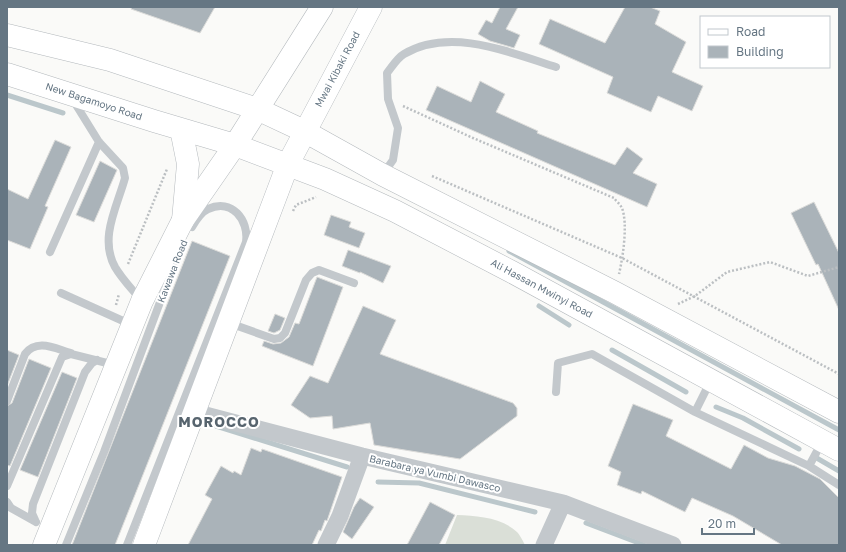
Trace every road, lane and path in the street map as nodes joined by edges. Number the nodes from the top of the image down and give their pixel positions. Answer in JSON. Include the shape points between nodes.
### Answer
{"nodes":[{"id":1,"x":322,"y":7,"type":"edge"},
{"id":2,"x":371,"y":7,"type":"edge"},
{"id":3,"x":7,"y":34,"type":"edge"},
{"id":4,"x":556,"y":67,"type":"dead end"},
{"id":5,"x":7,"y":74,"type":"edge"},
{"id":6,"x":69,"y":93,"type":"junction"},
{"id":7,"x":388,"y":99,"type":"junction"},
{"id":8,"x":257,"y":109,"type":"junction"},
{"id":9,"x":181,"y":129,"type":"junction"},
{"id":10,"x":304,"y":131,"type":"junction"},
{"id":11,"x":99,"y":142,"type":"junction"},
{"id":12,"x":235,"y":145,"type":"junction"},
{"id":13,"x":288,"y":164,"type":"junction"},
{"id":14,"x":427,"y":174,"type":"dead end"},
{"id":15,"x":382,"y":175,"type":"junction"},
{"id":16,"x":185,"y":230,"type":"junction"},
{"id":17,"x":50,"y":252,"type":"dead end"},
{"id":18,"x":622,"y":258,"type":"junction"},
{"id":19,"x":839,"y":267,"type":"edge"},
{"id":20,"x":354,"y":283,"type":"dead end"},
{"id":21,"x":614,"y":292,"type":"junction"},
{"id":22,"x":61,"y":293,"type":"dead end"},
{"id":23,"x":695,"y":296,"type":"junction"},
{"id":24,"x":142,"y":301,"type":"junction"},
{"id":25,"x":657,"y":315,"type":"junction"},
{"id":26,"x":228,"y":323,"type":"junction"},
{"id":27,"x":133,"y":325,"type":"junction"},
{"id":28,"x":71,"y":354,"type":"junction"},
{"id":29,"x":107,"y":363,"type":"junction"},
{"id":30,"x":839,"y":374,"type":"edge"},
{"id":31,"x":711,"y":380,"type":"junction"},
{"id":32,"x":556,"y":392,"type":"dead end"},
{"id":33,"x":7,"y":401,"type":"edge"},
{"id":34,"x":194,"y":412,"type":"junction"},
{"id":35,"x":695,"y":412,"type":"junction"},
{"id":36,"x":839,"y":412,"type":"edge"},
{"id":37,"x":831,"y":446,"type":"edge"},
{"id":38,"x":362,"y":456,"type":"junction"},
{"id":39,"x":809,"y":466,"type":"junction"},
{"id":40,"x":839,"y":485,"type":"edge"},
{"id":41,"x":7,"y":486,"type":"edge"},
{"id":42,"x":563,"y":504,"type":"junction"},
{"id":43,"x":8,"y":505,"type":"edge"},
{"id":44,"x":44,"y":533,"type":"edge"},
{"id":45,"x":66,"y":545,"type":"edge"},
{"id":46,"x":127,"y":545,"type":"edge"},
{"id":47,"x":144,"y":545,"type":"edge"},
{"id":48,"x":326,"y":545,"type":"edge"},
{"id":49,"x":544,"y":545,"type":"edge"},
{"id":50,"x":673,"y":545,"type":"edge"}],
"edges":[{"from":1,"to":8,"type":"main road"},
{"from":2,"to":10,"type":"main road","name":"Mwai Kibaki Road"},
{"from":3,"to":8,"type":"main road","via":[[110,60]]},
{"from":4,"to":7,"type":"lane","via":[[497,49],[454,42],[424,45],[402,55],[387,73]]},
{"from":5,"to":6,"type":"main road","name":"New Bagamoyo Road"},
{"from":6,"to":9,"type":"main road","name":"New Bagamoyo Road"},
{"from":6,"to":11,"type":"lane"},
{"from":7,"to":15,"type":"lane","via":[[398,128],[392,160]]},
{"from":7,"to":18,"type":"path","via":[[472,138],[614,198],[622,207]]},
{"from":8,"to":10,"type":"main road"},
{"from":8,"to":12,"type":"main road","name":"Kawawa Road"},
{"from":9,"to":12,"type":"main road","name":"New Bagamoyo Road"},
{"from":9,"to":16,"type":"main road","via":[[188,164]]},
{"from":10,"to":13,"type":"main road"},
{"from":10,"to":15,"type":"main road"},
{"from":11,"to":17,"type":"lane"},
{"from":11,"to":24,"type":"lane","via":[[123,168],[125,178],[107,239],[109,252],[115,267]]},
{"from":12,"to":13,"type":"main road","name":"Ali Hassan Mwinyi Road"},
{"from":12,"to":16,"type":"main road","name":"Kawawa Road"},
{"from":13,"to":26,"type":"main road"},
{"from":13,"to":31,"type":"main road","name":"Ali Hassan Mwinyi Road","via":[[396,211]]},
{"from":14,"to":18,"type":"path"},
{"from":15,"to":21,"type":"main road"},
{"from":16,"to":24,"type":"main road","name":"Kawawa Road"},
{"from":16,"to":45,"type":"lane","name":"Kawawa Road","via":[[104,452]]},
{"from":16,"to":46,"type":"lane","name":"Kawawa Road","via":[[209,208],[226,207],[241,216],[247,233],[246,242]]},
{"from":18,"to":21,"type":"path"},
{"from":18,"to":23,"type":"path"},
{"from":19,"to":23,"type":"path","via":[[808,276],[770,262],[727,272]]},
{"from":20,"to":26,"type":"lane","via":[[319,270],[312,273],[306,280],[286,333],[280,338],[274,339]]},
{"from":21,"to":25,"type":"main road"},
{"from":22,"to":27,"type":"lane"},
{"from":23,"to":25,"type":"path"},
{"from":23,"to":30,"type":"path"},
{"from":24,"to":27,"type":"main road","name":"Kawawa Road"},
{"from":25,"to":36,"type":"main road"},
{"from":26,"to":34,"type":"main road"},
{"from":27,"to":29,"type":"main road","name":"Kawawa Road"},
{"from":28,"to":29,"type":"lane"},
{"from":28,"to":33,"type":"lane","via":[[39,345],[29,349]]},
{"from":28,"to":41,"type":"lane","via":[[62,356],[59,362]]},
{"from":29,"to":44,"type":"main road","name":"Kawawa Road"},
{"from":31,"to":35,"type":"lane"},
{"from":31,"to":37,"type":"main road","name":"Ali Hassan Mwinyi Road"},
{"from":32,"to":35,"type":"lane","via":[[558,363],[592,354]]},
{"from":34,"to":38,"type":"street","name":"Barabara ya Vumbi Dawasco"},
{"from":34,"to":47,"type":"main road"},
{"from":35,"to":39,"type":"lane"},
{"from":37,"to":39,"type":"lane"},
{"from":38,"to":42,"type":"street","name":"Barabara ya Vumbi Dawasco"},
{"from":38,"to":48,"type":"street","via":[[340,516]]},
{"from":39,"to":40,"type":"lane"},
{"from":42,"to":49,"type":"street"},
{"from":42,"to":50,"type":"street","name":"Barabara ya Vumbi Dawasco"},
{"from":43,"to":44,"type":"lane"}]}
